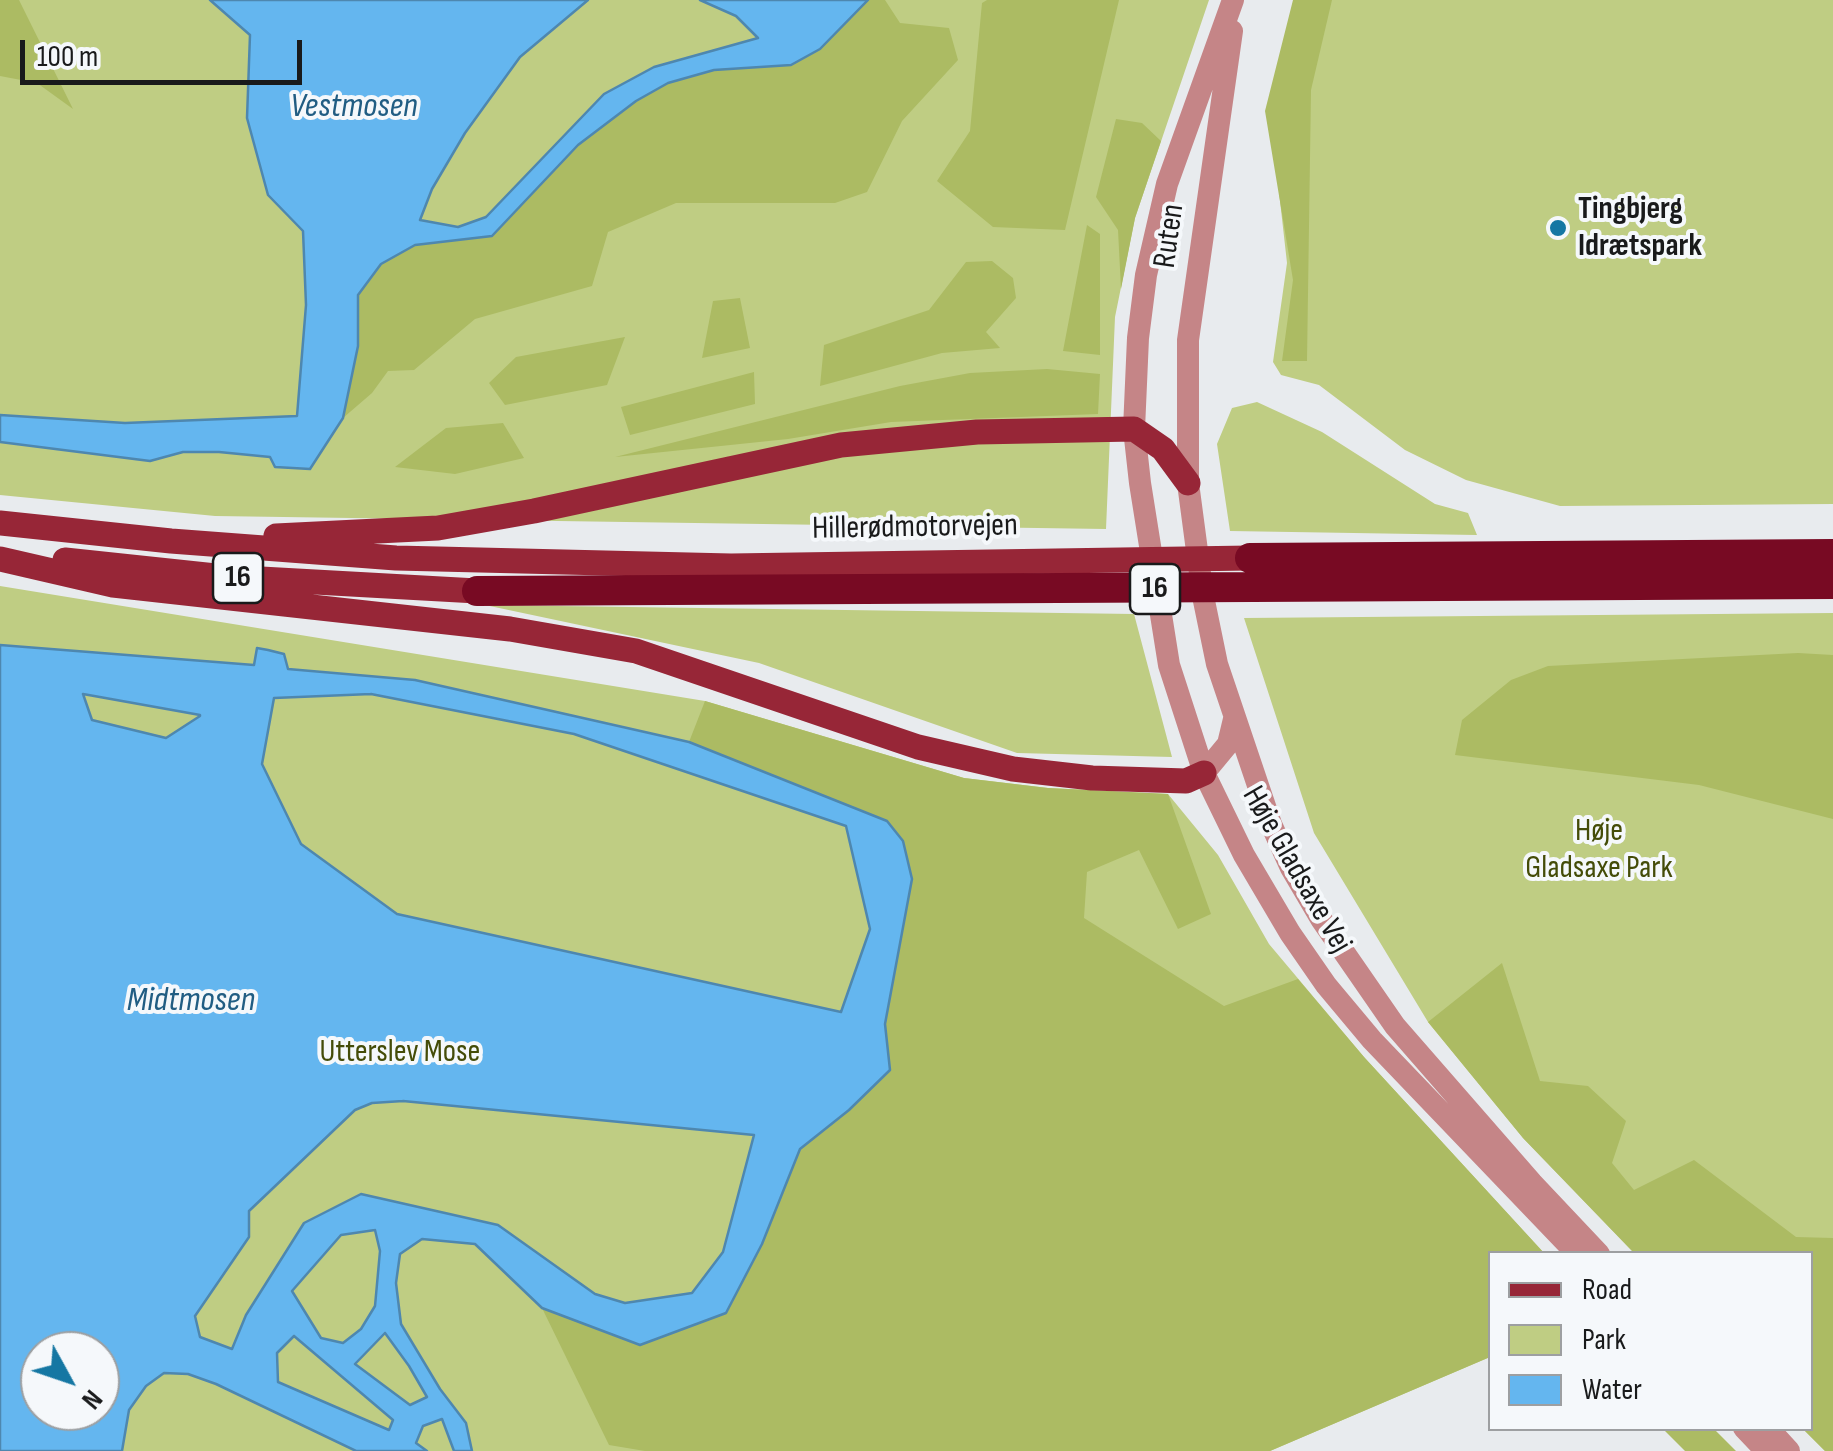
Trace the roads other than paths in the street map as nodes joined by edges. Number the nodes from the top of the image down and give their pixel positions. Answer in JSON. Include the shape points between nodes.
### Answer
{"nodes":[{"id":1,"x":1235,"y":0,"type":"edge"},
{"id":2,"x":1134,"y":429,"type":"junction"},
{"id":3,"x":1188,"y":483,"type":"junction"},
{"id":4,"x":0,"y":523,"type":"edge"},
{"id":5,"x":171,"y":541,"type":"junction"},
{"id":6,"x":1833,"y":554,"type":"edge"},
{"id":7,"x":0,"y":556,"type":"edge"},
{"id":8,"x":1250,"y":558,"type":"joint"},
{"id":9,"x":1833,"y":584,"type":"edge"},
{"id":10,"x":476,"y":591,"type":"joint"},
{"id":11,"x":1234,"y":719,"type":"junction"},
{"id":12,"x":1204,"y":774,"type":"junction"},
{"id":13,"x":1574,"y":1251,"type":"edge"},
{"id":14,"x":1597,"y":1251,"type":"edge"},
{"id":15,"x":1747,"y":1431,"type":"edge"},
{"id":16,"x":1771,"y":1431,"type":"edge"},
{"id":17,"x":1766,"y":1451,"type":"edge"},
{"id":18,"x":1789,"y":1451,"type":"edge"}],
"edges":[{"from":1,"to":2,"type":"street","name":"Ruten","via":[[1167,184],[1146,275]]},
{"from":1,"to":3,"type":"street","name":"Ruten","via":[[1188,340]]},
{"from":2,"to":3,"type":"main road","via":[[1163,450]]},
{"from":2,"to":5,"type":"main road","via":[[977,432],[841,445],[438,528]]},
{"from":2,"to":12,"type":"street","name":"Høje Gladsaxe Vej","via":[[1169,665]]},
{"from":3,"to":11,"type":"street","name":"Høje Gladsaxe Vej","via":[[1217,664]]},
{"from":4,"to":5,"type":"main road","name":"Hillerødmotorvejen","number":"16"},
{"from":5,"to":8,"type":"main road","name":"Hillerødmotorvejen","number":"16","via":[[396,558],[731,566]]},
{"from":6,"to":8,"type":"highway","name":"Hillerødmotorvejen","number":"16"},
{"from":7,"to":10,"type":"main road","name":"Hillerødmotorvejen","number":"16"},
{"from":7,"to":12,"type":"main road","via":[[113,585],[510,629],[636,651],[918,747],[1013,769],[1186,782]]},
{"from":9,"to":10,"type":"highway","name":"Hillerødmotorvejen","number":"16"},
{"from":11,"to":12,"type":"street","via":[[1228,744]]},
{"from":11,"to":14,"type":"street","name":"Høje Gladsaxe Vej","via":[[1271,824],[1320,919],[1456,1098]]},
{"from":12,"to":13,"type":"street","name":"Høje Gladsaxe Vej","via":[[1244,855],[1326,985]]},
{"from":15,"to":17,"type":"street"},
{"from":16,"to":18,"type":"street"}]}
